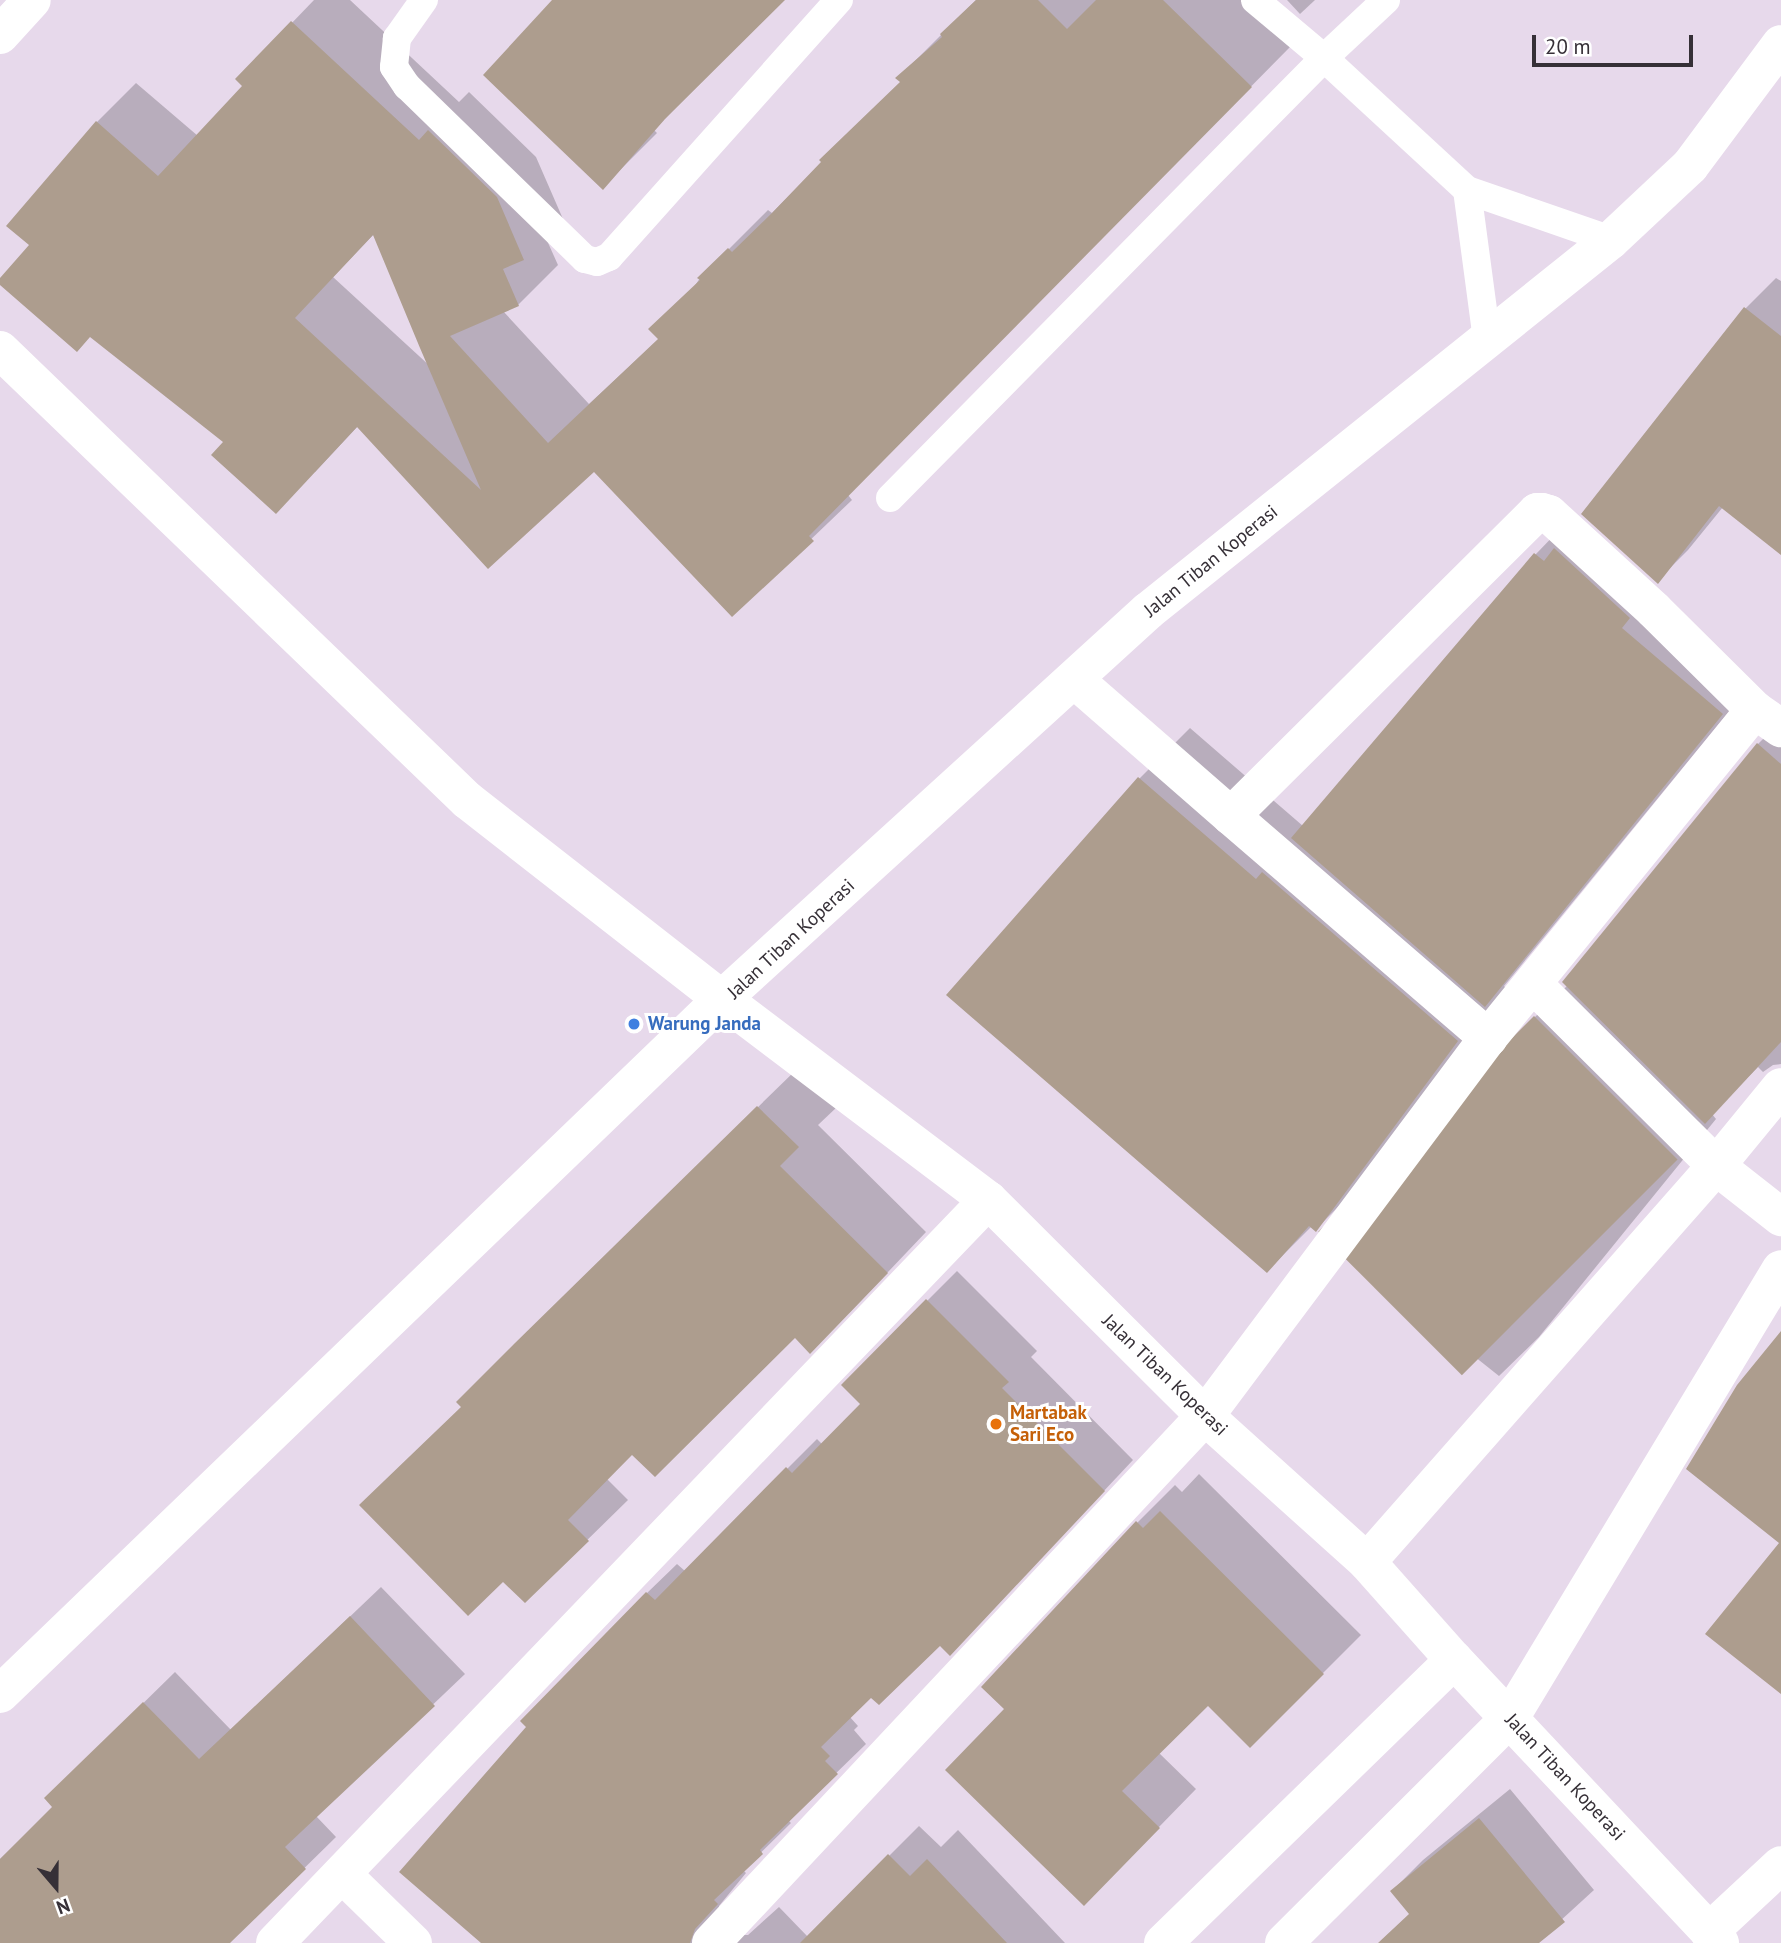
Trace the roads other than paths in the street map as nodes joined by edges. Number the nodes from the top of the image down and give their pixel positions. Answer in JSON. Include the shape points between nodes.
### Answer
{"nodes":[{"id":1,"x":32,"y":0,"type":"edge"},
{"id":2,"x":424,"y":0,"type":"edge"},
{"id":3,"x":839,"y":0,"type":"edge"},
{"id":4,"x":1255,"y":0,"type":"edge"},
{"id":5,"x":1386,"y":0,"type":"edge"},
{"id":6,"x":0,"y":35,"type":"edge"},
{"id":7,"x":1781,"y":44,"type":"edge"},
{"id":8,"x":1324,"y":58,"type":"junction"},
{"id":9,"x":1467,"y":190,"type":"junction"},
{"id":10,"x":1611,"y":240,"type":"junction"},
{"id":11,"x":1487,"y":340,"type":"junction"},
{"id":12,"x":0,"y":350,"type":"edge"},
{"id":13,"x":890,"y":498,"type":"dead end"},
{"id":14,"x":1075,"y":680,"type":"junction"},
{"id":15,"x":1768,"y":719,"type":"edge"},
{"id":16,"x":1231,"y":816,"type":"junction"},
{"id":17,"x":1534,"y":985,"type":"junction"},
{"id":18,"x":722,"y":999,"type":"junction"},
{"id":19,"x":1488,"y":1038,"type":"junction"},
{"id":20,"x":1781,"y":1087,"type":"edge"},
{"id":21,"x":1716,"y":1166,"type":"junction"},
{"id":22,"x":988,"y":1200,"type":"junction"},
{"id":23,"x":1781,"y":1217,"type":"edge"},
{"id":24,"x":1781,"y":1269,"type":"edge"},
{"id":25,"x":1205,"y":1416,"type":"junction"},
{"id":26,"x":1367,"y":1562,"type":"junction"},
{"id":27,"x":1454,"y":1660,"type":"junction"},
{"id":28,"x":0,"y":1694,"type":"edge"},
{"id":29,"x":1510,"y":1718,"type":"junction"},
{"id":30,"x":1781,"y":1865,"type":"edge"},
{"id":31,"x":342,"y":1874,"type":"junction"},
{"id":32,"x":1715,"y":1938,"type":"edge"},
{"id":33,"x":275,"y":1943,"type":"edge"},
{"id":34,"x":413,"y":1943,"type":"edge"},
{"id":35,"x":710,"y":1943,"type":"edge"},
{"id":36,"x":1163,"y":1943,"type":"edge"},
{"id":37,"x":1284,"y":1943,"type":"edge"}],
"edges":[{"from":1,"to":6,"type":"street"},
{"from":2,"to":3,"type":"lane","via":[[397,38],[394,67],[407,86],[585,259],[597,262],[609,257]]},
{"from":4,"to":8,"type":"lane"},
{"from":5,"to":8,"type":"lane"},
{"from":7,"to":10,"type":"street","name":"Jalan Tiban Koperasi","via":[[1690,166]]},
{"from":8,"to":9,"type":"lane"},
{"from":8,"to":13,"type":"lane"},
{"from":9,"to":10,"type":"lane"},
{"from":9,"to":11,"type":"lane"},
{"from":10,"to":11,"type":"street","name":"Jalan Tiban Koperasi"},
{"from":11,"to":14,"type":"street","name":"Jalan Tiban Koperasi","via":[[1148,611]]},
{"from":12,"to":18,"type":"street","via":[[467,800]]},
{"from":14,"to":16,"type":"street"},
{"from":14,"to":18,"type":"street","name":"Jalan Tiban Koperasi"},
{"from":15,"to":16,"type":"street","via":[[1549,513],[1537,512]]},
{"from":15,"to":17,"type":"street"},
{"from":16,"to":19,"type":"street"},
{"from":17,"to":19,"type":"street"},
{"from":17,"to":21,"type":"street"},
{"from":18,"to":22,"type":"street","name":"Jalan Tiban Koperasi"},
{"from":18,"to":28,"type":"street"},
{"from":19,"to":25,"type":"street"},
{"from":20,"to":21,"type":"street"},
{"from":21,"to":23,"type":"street"},
{"from":21,"to":26,"type":"street"},
{"from":22,"to":25,"type":"street","name":"Jalan Tiban Koperasi"},
{"from":22,"to":31,"type":"street"},
{"from":24,"to":29,"type":"street"},
{"from":25,"to":26,"type":"street","name":"Jalan Tiban Koperasi"},
{"from":25,"to":35,"type":"street"},
{"from":26,"to":27,"type":"street","name":"Jalan Tiban Koperasi"},
{"from":27,"to":29,"type":"street","name":"Jalan Tiban Koperasi"},
{"from":27,"to":36,"type":"street"},
{"from":29,"to":32,"type":"street","name":"Jalan Tiban Koperasi"},
{"from":29,"to":37,"type":"street"},
{"from":30,"to":32,"type":"street"},
{"from":31,"to":33,"type":"street"},
{"from":31,"to":34,"type":"street"}]}
